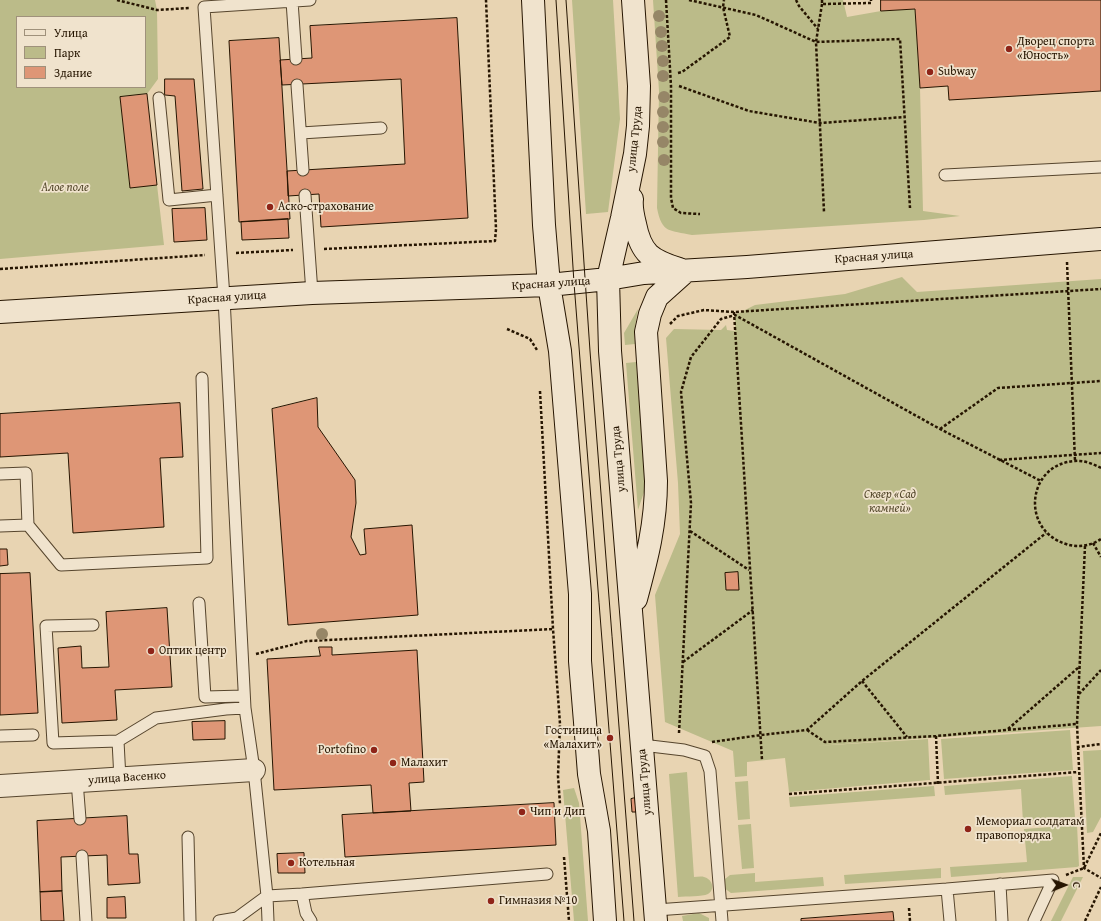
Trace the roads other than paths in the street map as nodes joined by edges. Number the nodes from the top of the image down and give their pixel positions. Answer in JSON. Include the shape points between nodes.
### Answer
{"nodes":[{"id":1,"x":310,"y":0,"type":"edge"},
{"id":2,"x":533,"y":0,"type":"edge"},
{"id":3,"x":633,"y":0,"type":"edge"},
{"id":4,"x":292,"y":1,"type":"junction"},
{"id":5,"x":296,"y":59,"type":"dead end"},
{"id":6,"x":297,"y":84,"type":"dead end"},
{"id":7,"x":159,"y":98,"type":"dead end"},
{"id":8,"x":381,"y":128,"type":"dead end"},
{"id":9,"x":301,"y":133,"type":"junction"},
{"id":10,"x":635,"y":154,"type":"junction"},
{"id":11,"x":1101,"y":167,"type":"edge"},
{"id":12,"x":304,"y":170,"type":"dead end"},
{"id":13,"x":945,"y":175,"type":"dead end"},
{"id":14,"x":217,"y":195,"type":"junction"},
{"id":15,"x":305,"y":195,"type":"dead end"},
{"id":16,"x":1101,"y":240,"type":"edge"},
{"id":17,"x":686,"y":271,"type":"junction"},
{"id":18,"x":608,"y":279,"type":"junction"},
{"id":19,"x":549,"y":285,"type":"junction"},
{"id":20,"x":312,"y":293,"type":"junction"},
{"id":21,"x":224,"y":298,"type":"junction"},
{"id":22,"x":0,"y":312,"type":"edge"},
{"id":23,"x":202,"y":378,"type":"dead end"},
{"id":24,"x":0,"y":474,"type":"edge"},
{"id":25,"x":28,"y":525,"type":"junction"},
{"id":26,"x":0,"y":526,"type":"edge"},
{"id":27,"x":199,"y":603,"type":"dead end"},
{"id":28,"x":632,"y":616,"type":"junction"},
{"id":29,"x":93,"y":624,"type":"dead end"},
{"id":30,"x":244,"y":696,"type":"junction"},
{"id":31,"x":245,"y":708,"type":"junction"},
{"id":32,"x":0,"y":736,"type":"edge"},
{"id":33,"x":33,"y":736,"type":"dead end"},
{"id":34,"x":118,"y":742,"type":"junction"},
{"id":35,"x":642,"y":745,"type":"junction"},
{"id":36,"x":254,"y":770,"type":"junction"},
{"id":37,"x":120,"y":779,"type":"junction"},
{"id":38,"x":77,"y":781,"type":"junction"},
{"id":39,"x":0,"y":786,"type":"edge"},
{"id":40,"x":80,"y":818,"type":"dead end"},
{"id":41,"x":188,"y":837,"type":"dead end"},
{"id":42,"x":82,"y":856,"type":"dead end"},
{"id":43,"x":547,"y":874,"type":"dead end"},
{"id":44,"x":1000,"y":884,"type":"junction"},
{"id":45,"x":947,"y":889,"type":"junction"},
{"id":46,"x":302,"y":894,"type":"junction"},
{"id":47,"x":267,"y":896,"type":"junction"},
{"id":48,"x":719,"y":905,"type":"junction"},
{"id":49,"x":656,"y":915,"type":"edge"},
{"id":50,"x":86,"y":921,"type":"edge"},
{"id":51,"x":190,"y":921,"type":"edge"},
{"id":52,"x":219,"y":921,"type":"edge"},
{"id":53,"x":268,"y":921,"type":"edge"},
{"id":54,"x":311,"y":921,"type":"edge"},
{"id":55,"x":605,"y":921,"type":"edge"},
{"id":56,"x":722,"y":921,"type":"edge"},
{"id":57,"x":950,"y":921,"type":"edge"},
{"id":58,"x":1002,"y":921,"type":"edge"},
{"id":59,"x":1034,"y":921,"type":"edge"}],
"edges":[{"from":1,"to":4,"type":"lane"},
{"from":2,"to":19,"type":"main road"},
{"from":3,"to":10,"type":"main road","name":"улица Труда","via":[[639,103]]},
{"from":4,"to":5,"type":"lane"},
{"from":4,"to":14,"type":"lane","via":[[204,7]]},
{"from":6,"to":9,"type":"lane"},
{"from":7,"to":14,"type":"lane","via":[[170,200]]},
{"from":8,"to":9,"type":"lane"},
{"from":9,"to":12,"type":"lane"},
{"from":10,"to":17,"type":"main road","via":[[631,204],[638,239],[644,250],[662,264]]},
{"from":10,"to":18,"type":"main road","name":"улица Труда"},
{"from":11,"to":13,"type":"lane"},
{"from":14,"to":21,"type":"lane"},
{"from":15,"to":20,"type":"lane"},
{"from":16,"to":17,"type":"main road","name":"Красная улица"},
{"from":17,"to":18,"type":"main road","name":"Красная улица","via":[[644,273]]},
{"from":17,"to":28,"type":"main road","via":[[657,297],[646,332],[656,503],[650,544]]},
{"from":18,"to":19,"type":"main road","name":"Красная улица"},
{"from":18,"to":28,"type":"main road","name":"улица Труда","via":[[610,351]]},
{"from":19,"to":20,"type":"main road","name":"Красная улица"},
{"from":19,"to":55,"type":"main road","via":[[560,359],[580,594],[580,661],[589,774],[599,831]]},
{"from":20,"to":21,"type":"main road","name":"Красная улица"},
{"from":21,"to":22,"type":"main road","name":"Красная улица"},
{"from":21,"to":30,"type":"lane"},
{"from":23,"to":25,"type":"lane","via":[[207,558],[61,565]]},
{"from":24,"to":25,"type":"lane","via":[[26,473]]},
{"from":25,"to":26,"type":"lane"},
{"from":27,"to":30,"type":"lane","via":[[205,697]]},
{"from":28,"to":35,"type":"main road","name":"улица Труда"},
{"from":29,"to":34,"type":"lane","via":[[46,626],[52,743]]},
{"from":30,"to":31,"type":"lane"},
{"from":31,"to":34,"type":"lane","via":[[156,718]]},
{"from":31,"to":36,"type":"lane"},
{"from":32,"to":33,"type":"lane"},
{"from":34,"to":37,"type":"lane"},
{"from":35,"to":48,"type":"lane","via":[[684,750],[705,756],[710,771]]},
{"from":35,"to":49,"type":"main road","name":"улица Труда"},
{"from":36,"to":37,"type":"main road","name":"улица Васенко"},
{"from":36,"to":47,"type":"lane"},
{"from":37,"to":38,"type":"main road","name":"улица Васенко"},
{"from":38,"to":39,"type":"main road","name":"улица Васенко"},
{"from":38,"to":40,"type":"lane"},
{"from":41,"to":51,"type":"lane"},
{"from":42,"to":50,"type":"lane"},
{"from":43,"to":46,"type":"lane"},
{"from":44,"to":45,"type":"lane"},
{"from":44,"to":58,"type":"lane"},
{"from":44,"to":59,"type":"lane","via":[[1053,880]]},
{"from":45,"to":48,"type":"lane"},
{"from":45,"to":57,"type":"lane"},
{"from":46,"to":47,"type":"lane"},
{"from":46,"to":54,"type":"lane","via":[[306,913]]},
{"from":47,"to":52,"type":"lane","via":[[237,918]]},
{"from":47,"to":53,"type":"lane"},
{"from":48,"to":49,"type":"lane"},
{"from":48,"to":56,"type":"lane"}]}
